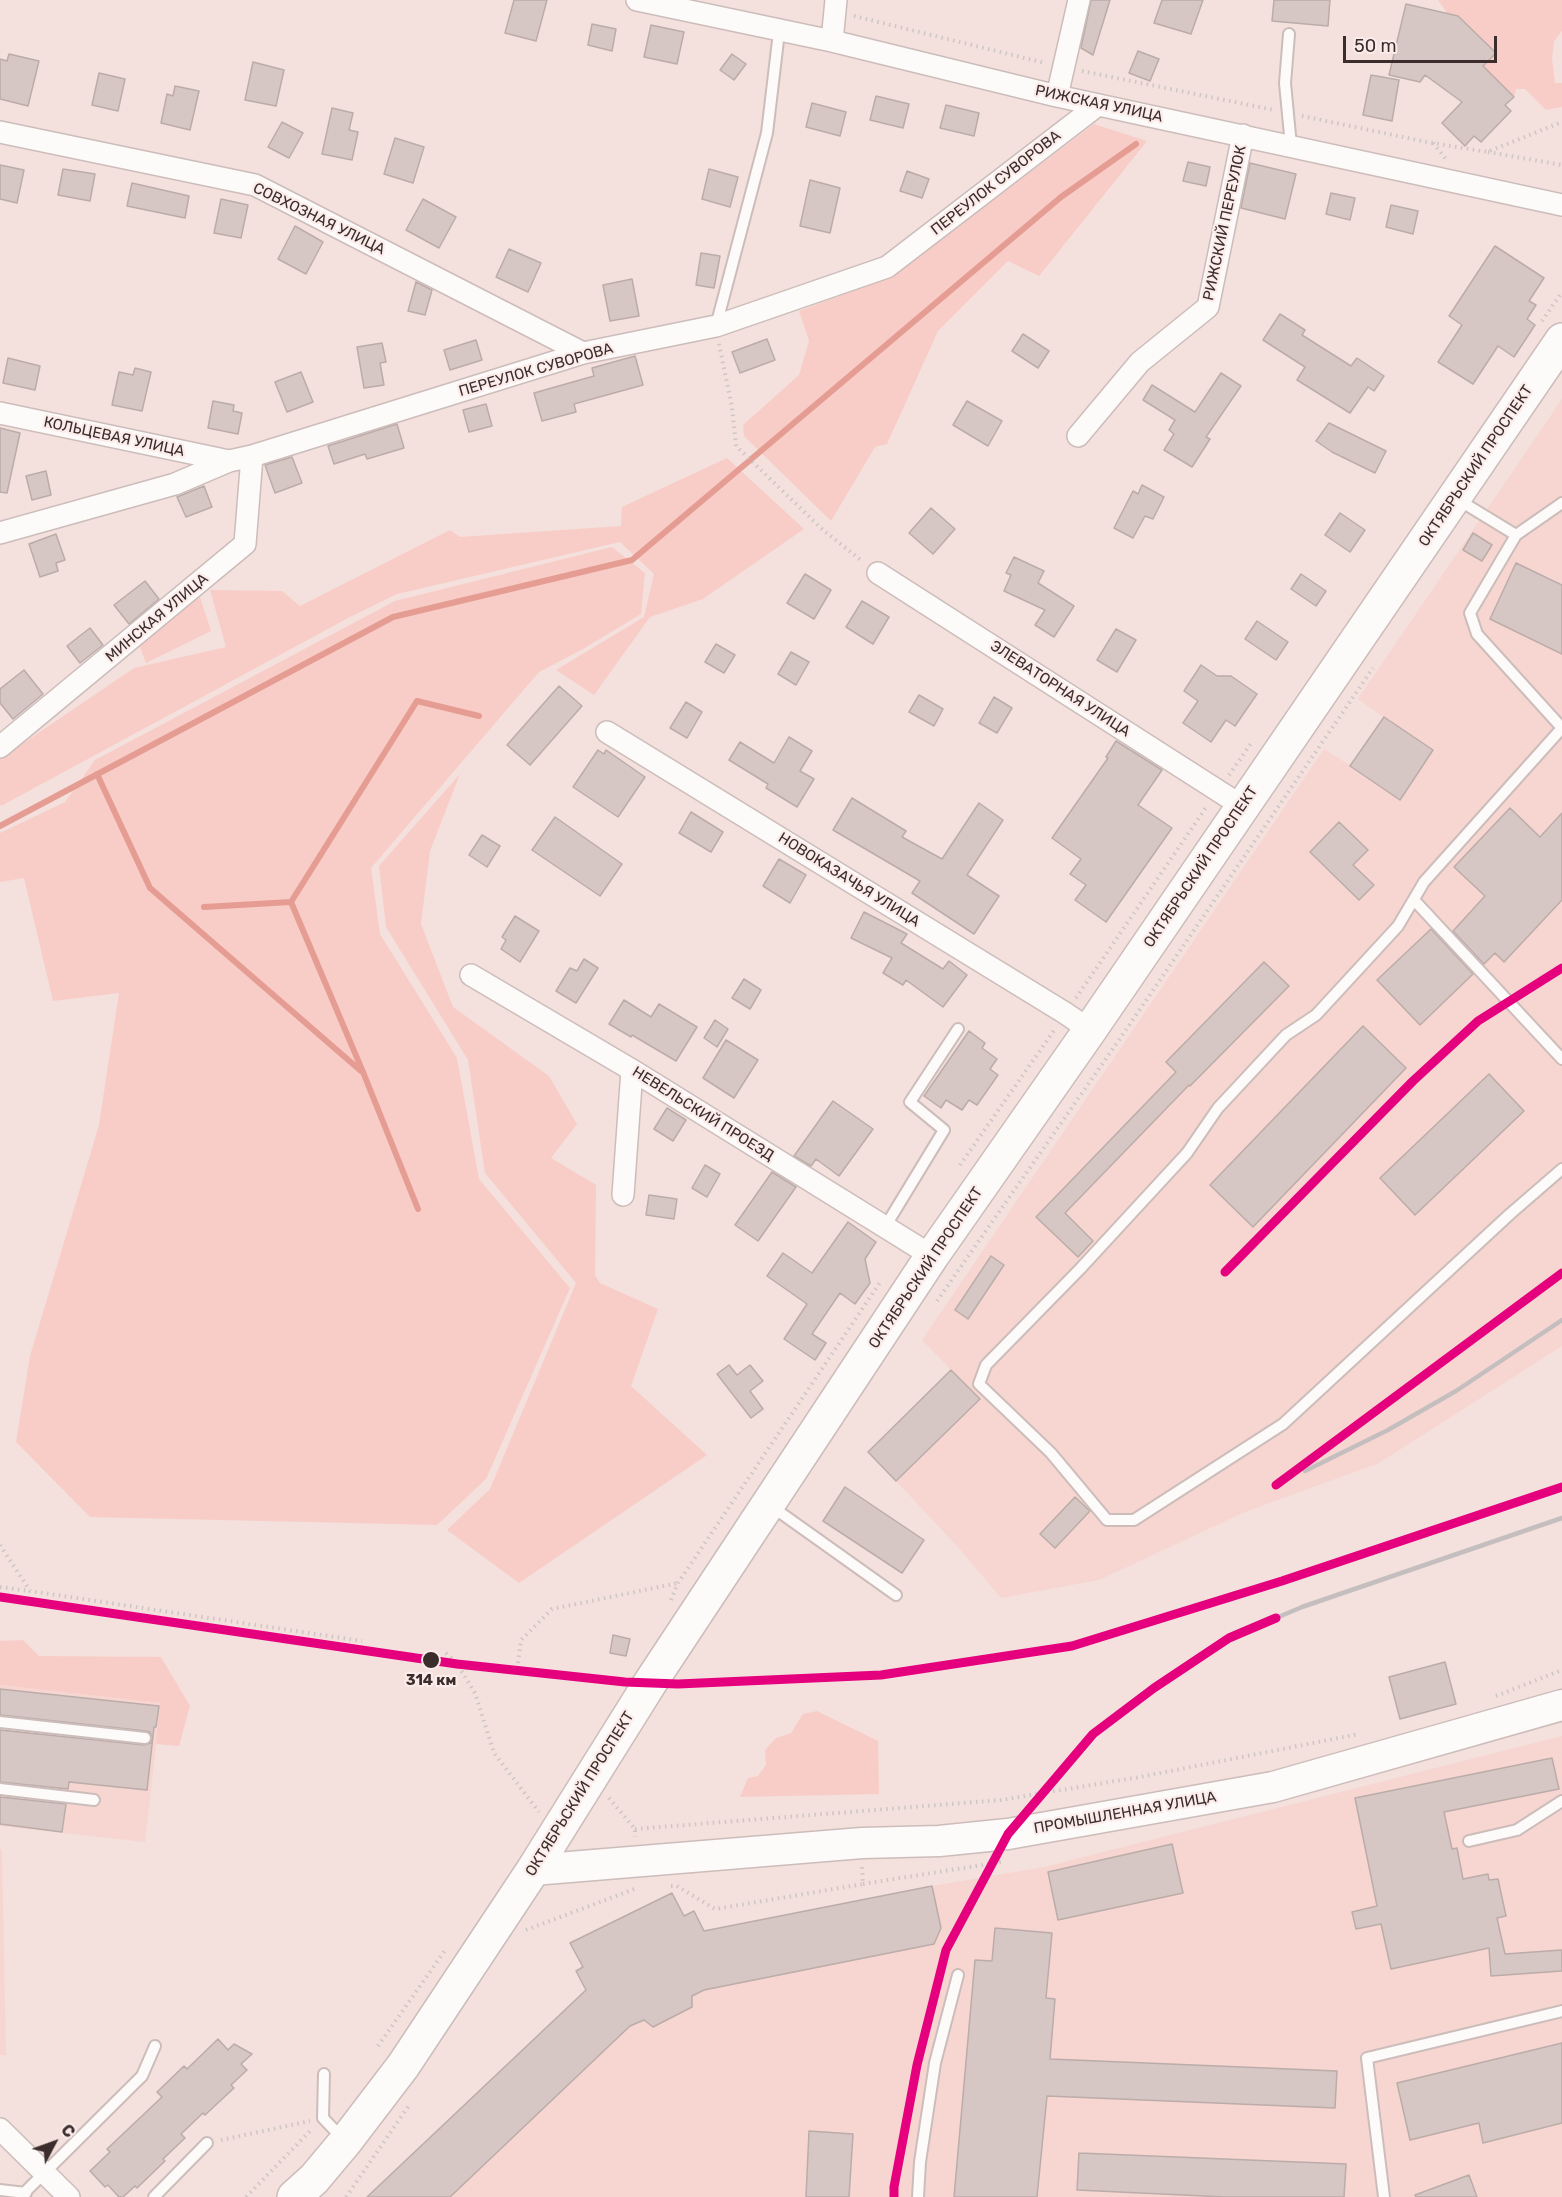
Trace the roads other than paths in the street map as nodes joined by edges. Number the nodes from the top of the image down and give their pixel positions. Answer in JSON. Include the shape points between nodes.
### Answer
{"nodes":[{"id":1,"x":637,"y":0,"type":"edge"},
{"id":2,"x":1079,"y":0,"type":"edge"},
{"id":3,"x":835,"y":6,"type":"edge"},
{"id":4,"x":779,"y":32,"type":"junction"},
{"id":5,"x":1288,"y":34,"type":"dead end"},
{"id":6,"x":832,"y":42,"type":"junction"},
{"id":7,"x":1057,"y":96,"type":"junction"},
{"id":8,"x":1098,"y":105,"type":"junction"},
{"id":9,"x":0,"y":132,"type":"edge"},
{"id":10,"x":1243,"y":135,"type":"junction"},
{"id":11,"x":1291,"y":146,"type":"junction"},
{"id":12,"x":1562,"y":205,"type":"edge"},
{"id":13,"x":716,"y":326,"type":"junction"},
{"id":14,"x":1562,"y":340,"type":"edge"},
{"id":15,"x":583,"y":353,"type":"junction"},
{"id":16,"x":0,"y":413,"type":"edge"},
{"id":17,"x":1078,"y":436,"type":"dead end"},
{"id":18,"x":252,"y":456,"type":"junction"},
{"id":19,"x":229,"y":461,"type":"junction"},
{"id":20,"x":1454,"y":498,"type":"junction"},
{"id":21,"x":1562,"y":503,"type":"edge"},
{"id":22,"x":0,"y":533,"type":"edge"},
{"id":23,"x":1516,"y":535,"type":"junction"},
{"id":24,"x":878,"y":573,"type":"road end"},
{"id":25,"x":1562,"y":728,"type":"edge"},
{"id":26,"x":607,"y":732,"type":"dead end"},
{"id":27,"x":0,"y":747,"type":"edge"},
{"id":28,"x":1242,"y":806,"type":"junction"},
{"id":29,"x":1414,"y":900,"type":"junction"},
{"id":30,"x":471,"y":975,"type":"dead end"},
{"id":31,"x":958,"y":1029,"type":"dead end"},
{"id":32,"x":1090,"y":1030,"type":"junction"},
{"id":33,"x":1562,"y":1059,"type":"edge"},
{"id":34,"x":632,"y":1070,"type":"junction"},
{"id":35,"x":1562,"y":1169,"type":"edge"},
{"id":36,"x":623,"y":1195,"type":"dead end"},
{"id":37,"x":885,"y":1227,"type":"junction"},
{"id":38,"x":932,"y":1256,"type":"junction"},
{"id":39,"x":767,"y":1503,"type":"junction"},
{"id":40,"x":896,"y":1594,"type":"dead end"},
{"id":41,"x":1562,"y":1705,"type":"edge"},
{"id":42,"x":0,"y":1722,"type":"edge"},
{"id":43,"x":146,"y":1738,"type":"dead end"},
{"id":44,"x":0,"y":1789,"type":"edge"},
{"id":45,"x":94,"y":1800,"type":"dead end"},
{"id":46,"x":1562,"y":1801,"type":"edge"},
{"id":47,"x":1468,"y":1841,"type":"dead end"},
{"id":48,"x":533,"y":1870,"type":"junction"},
{"id":49,"x":958,"y":1975,"type":"dead end"},
{"id":50,"x":1562,"y":2011,"type":"edge"},
{"id":51,"x":155,"y":2046,"type":"dead end"},
{"id":52,"x":324,"y":2074,"type":"dead end"},
{"id":53,"x":0,"y":2129,"type":"edge"},
{"id":54,"x":345,"y":2142,"type":"junction"},
{"id":55,"x":207,"y":2143,"type":"road end"},
{"id":56,"x":46,"y":2174,"type":"junction"},
{"id":57,"x":0,"y":2190,"type":"edge"},
{"id":58,"x":23,"y":2195,"type":"edge"},
{"id":59,"x":69,"y":2197,"type":"edge"},
{"id":60,"x":154,"y":2197,"type":"edge"},
{"id":61,"x":294,"y":2197,"type":"edge"},
{"id":62,"x":918,"y":2197,"type":"edge"},
{"id":63,"x":1384,"y":2197,"type":"edge"}],
"edges":[{"from":1,"to":4,"type":"street","name":"РИЖСКАЯ УЛИЦА"},
{"from":2,"to":7,"type":"street"},
{"from":3,"to":6,"type":"street"},
{"from":4,"to":6,"type":"street","name":"РИЖСКАЯ УЛИЦА"},
{"from":4,"to":13,"type":"lane","via":[[767,133]]},
{"from":5,"to":11,"type":"lane","via":[[1285,83]]},
{"from":6,"to":7,"type":"street","name":"РИЖСКАЯ УЛИЦА"},
{"from":7,"to":8,"type":"street","name":"РИЖСКАЯ УЛИЦА"},
{"from":8,"to":10,"type":"street","name":"РИЖСКАЯ УЛИЦА"},
{"from":8,"to":13,"type":"street","name":"ПЕРЕУЛОК СУВОРОВА","via":[[887,267]]},
{"from":9,"to":15,"type":"street","name":"СОВХОЗНАЯ УЛИЦА","via":[[255,185]]},
{"from":10,"to":11,"type":"street","name":"РИЖСКАЯ УЛИЦА"},
{"from":10,"to":17,"type":"street","name":"РИЖСКИЙ ПЕРЕУЛОК","via":[[1208,307],[1140,362]]},
{"from":11,"to":12,"type":"street","name":"РИЖСКАЯ УЛИЦА"},
{"from":13,"to":15,"type":"street","name":"ПЕРЕУЛОК СУВОРОВА"},
{"from":14,"to":20,"type":"main road","name":"ОКТЯБРЬСКИЙ ПРОСПЕКТ"},
{"from":15,"to":18,"type":"street","name":"ПЕРЕУЛОК СУВОРОВА"},
{"from":16,"to":19,"type":"street","name":"КОЛЬЦЕВАЯ УЛИЦА"},
{"from":18,"to":19,"type":"street","name":"ПЕРЕУЛОК СУВОРОВА"},
{"from":18,"to":27,"type":"street","name":"МИНСКАЯ УЛИЦА","via":[[245,544]]},
{"from":19,"to":22,"type":"street","name":"ПЕРЕУЛОК СУВОРОВА","via":[[175,484]]},
{"from":20,"to":23,"type":"lane"},
{"from":20,"to":28,"type":"main road","name":"ОКТЯБРЬСКИЙ ПРОСПЕКТ"},
{"from":21,"to":23,"type":"lane"},
{"from":23,"to":25,"type":"lane","via":[[1470,613],[1477,634]]},
{"from":24,"to":28,"type":"street","name":"ЭЛЕВАТОРНАЯ УЛИЦА"},
{"from":25,"to":29,"type":"lane","via":[[1424,882]]},
{"from":26,"to":32,"type":"street","name":"НОВОКАЗАЧЬЯ УЛИЦА"},
{"from":28,"to":32,"type":"main road","name":"ОКТЯБРЬСКИЙ ПРОСПЕКТ"},
{"from":29,"to":33,"type":"lane"},
{"from":29,"to":35,"type":"lane","via":[[1398,926],[1316,1016],[1286,1035],[1218,1108],[1187,1154],[986,1365],[979,1384],[1051,1453],[1107,1520],[1134,1520],[1284,1424]]},
{"from":30,"to":34,"type":"street","name":"НЕВЕЛЬСКИЙ ПРОЕЗД"},
{"from":31,"to":37,"type":"lane","via":[[910,1102],[944,1130]]},
{"from":32,"to":38,"type":"main road","name":"ОКТЯБРЬСКИЙ ПРОСПЕКТ"},
{"from":34,"to":36,"type":"street"},
{"from":34,"to":37,"type":"street","name":"НЕВЕЛЬСКИЙ ПРОЕЗД"},
{"from":37,"to":38,"type":"street","name":"НЕВЕЛЬСКИЙ ПРОЕЗД"},
{"from":38,"to":39,"type":"main road","name":"ОКТЯБРЬСКИЙ ПРОСПЕКТ"},
{"from":39,"to":40,"type":"lane"},
{"from":39,"to":48,"type":"main road","name":"ОКТЯБРЬСКИЙ ПРОСПЕКТ"},
{"from":41,"to":48,"type":"main road","name":"ПРОМЫШЛЕННАЯ УЛИЦА","via":[[1273,1787],[1008,1834],[939,1841],[862,1842]]},
{"from":42,"to":43,"type":"lane"},
{"from":44,"to":45,"type":"lane"},
{"from":46,"to":47,"type":"lane","via":[[1517,1830]]},
{"from":48,"to":54,"type":"main road","name":"ОКТЯБРЬСКИЙ ПРОСПЕКТ","via":[[403,2066]]},
{"from":49,"to":62,"type":"lane","via":[[935,2063]]},
{"from":50,"to":63,"type":"lane","via":[[1367,2058]]},
{"from":51,"to":56,"type":"lane","via":[[142,2076]]},
{"from":52,"to":54,"type":"lane","via":[[322,2118]]},
{"from":53,"to":56,"type":"street"},
{"from":54,"to":61,"type":"main road","name":"ОКТЯБРЬСКИЙ ПРОСПЕКТ"},
{"from":55,"to":60,"type":"lane"},
{"from":56,"to":58,"type":"lane"},
{"from":56,"to":59,"type":"street"},
{"from":57,"to":58,"type":"lane"}]}
